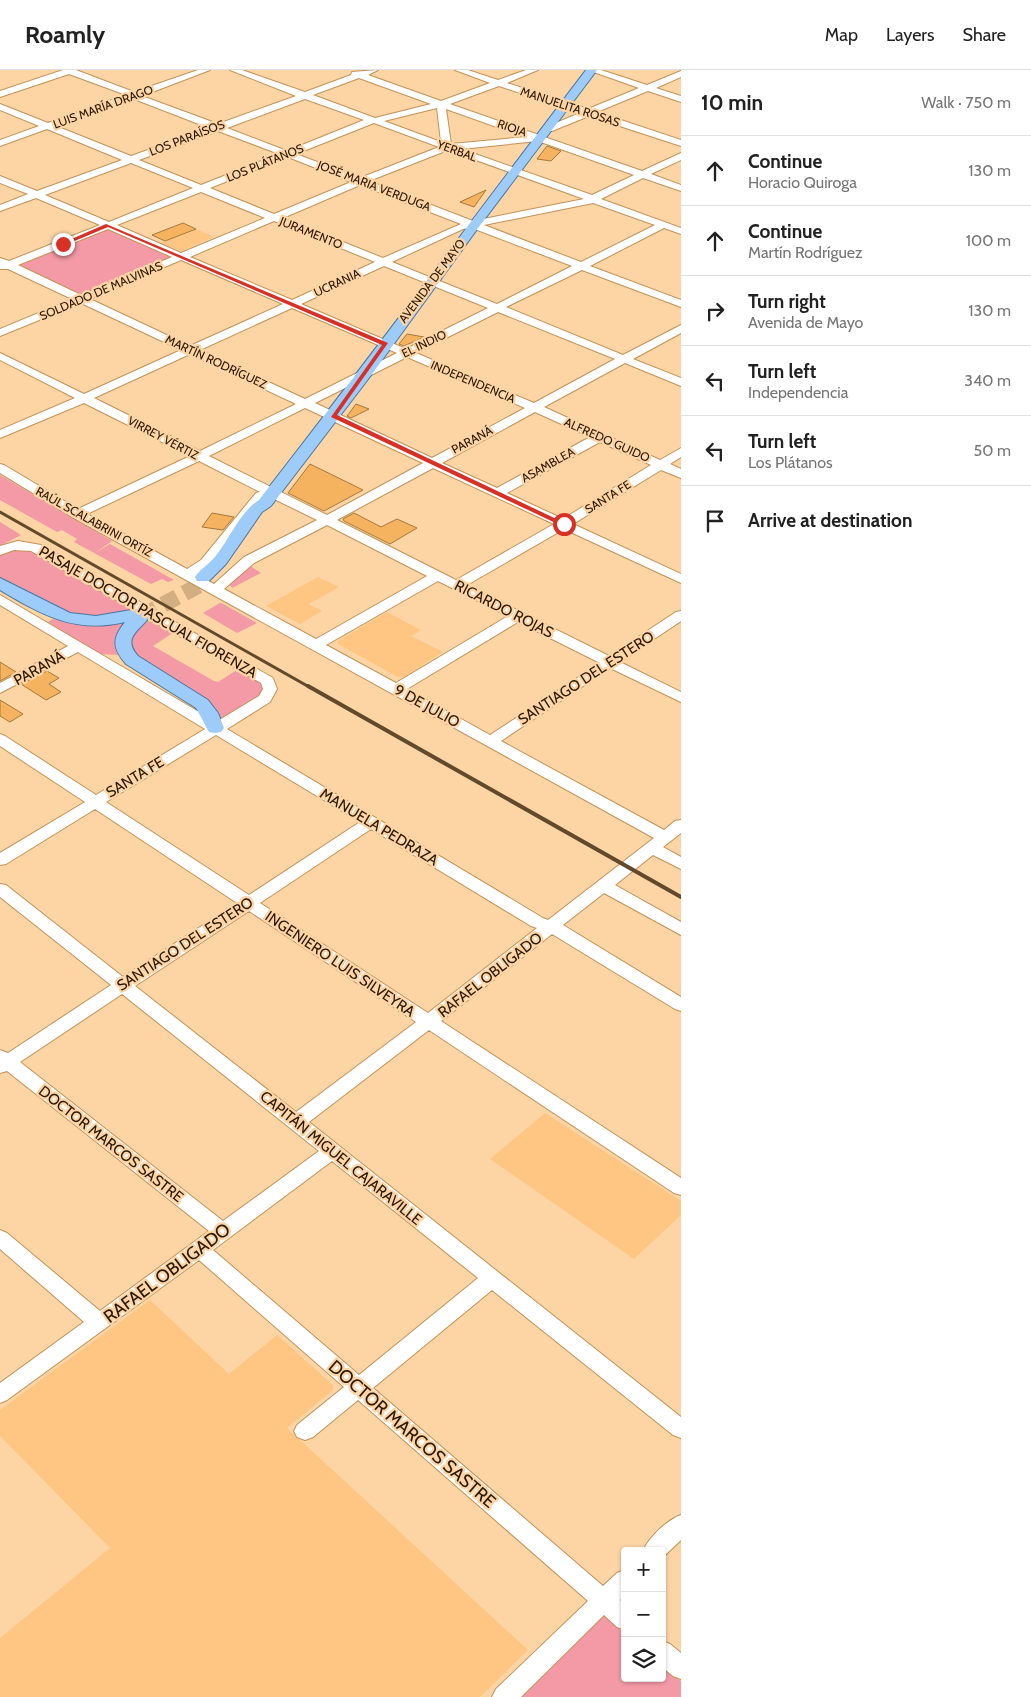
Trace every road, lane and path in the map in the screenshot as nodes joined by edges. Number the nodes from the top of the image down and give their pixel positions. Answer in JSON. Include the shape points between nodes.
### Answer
{"nodes":[{"id":1,"x":70,"y":70,"type":"edge"},
{"id":2,"x":206,"y":70,"type":"edge"},
{"id":3,"x":234,"y":70,"type":"edge"},
{"id":4,"x":344,"y":70,"type":"edge"},
{"id":5,"x":374,"y":70,"type":"edge"},
{"id":6,"x":459,"y":70,"type":"edge"},
{"id":7,"x":534,"y":70,"type":"edge"},
{"id":8,"x":592,"y":70,"type":"edge"},
{"id":9,"x":681,"y":74,"type":"edge"},
{"id":10,"x":360,"y":76,"type":"junction"},
{"id":11,"x":498,"y":83,"type":"junction"},
{"id":12,"x":649,"y":88,"type":"junction"},
{"id":13,"x":0,"y":94,"type":"edge"},
{"id":14,"x":302,"y":95,"type":"junction"},
{"id":15,"x":133,"y":96,"type":"junction"},
{"id":16,"x":681,"y":99,"type":"edge"},
{"id":17,"x":442,"y":104,"type":"junction"},
{"id":18,"x":567,"y":106,"type":"junction"},
{"id":19,"x":0,"y":107,"type":"edge"},
{"id":20,"x":590,"y":113,"type":"junction"},
{"id":21,"x":373,"y":120,"type":"junction"},
{"id":22,"x":48,"y":126,"type":"junction"},
{"id":23,"x":216,"y":127,"type":"junction"},
{"id":24,"x":545,"y":133,"type":"junction"},
{"id":25,"x":0,"y":143,"type":"edge"},
{"id":26,"x":681,"y":143,"type":"edge"},
{"id":27,"x":447,"y":147,"type":"junction"},
{"id":28,"x":287,"y":153,"type":"junction"},
{"id":29,"x":681,"y":156,"type":"edge"},
{"id":30,"x":130,"y":160,"type":"junction"},
{"id":31,"x":516,"y":171,"type":"junction"},
{"id":32,"x":644,"y":175,"type":"junction"},
{"id":33,"x":0,"y":179,"type":"edge"},
{"id":34,"x":361,"y":181,"type":"junction"},
{"id":35,"x":681,"y":188,"type":"edge"},
{"id":36,"x":202,"y":189,"type":"junction"},
{"id":37,"x":35,"y":194,"type":"junction"},
{"id":38,"x":592,"y":199,"type":"junction"},
{"id":39,"x":0,"y":208,"type":"edge"},
{"id":40,"x":276,"y":218,"type":"junction"},
{"id":41,"x":474,"y":225,"type":"junction"},
{"id":42,"x":663,"y":225,"type":"junction"},
{"id":43,"x":108,"y":226,"type":"junction"},
{"id":44,"x":681,"y":231,"type":"edge"},
{"id":45,"x":181,"y":257,"type":"junction"},
{"id":46,"x":382,"y":262,"type":"junction"},
{"id":47,"x":3,"y":265,"type":"edge"},
{"id":48,"x":582,"y":266,"type":"junction"},
{"id":49,"x":431,"y":282,"type":"junction"},
{"id":50,"x":82,"y":298,"type":"junction"},
{"id":51,"x":292,"y":304,"type":"junction"},
{"id":52,"x":681,"y":304,"type":"edge"},
{"id":53,"x":496,"y":308,"type":"junction"},
{"id":54,"x":681,"y":328,"type":"edge"},
{"id":55,"x":0,"y":333,"type":"edge"},
{"id":56,"x":386,"y":344,"type":"junction"},
{"id":57,"x":190,"y":350,"type":"junction"},
{"id":58,"x":406,"y":353,"type":"junction"},
{"id":59,"x":0,"y":356,"type":"edge"},
{"id":60,"x":623,"y":359,"type":"junction"},
{"id":61,"x":367,"y":371,"type":"junction"},
{"id":62,"x":681,"y":382,"type":"edge"},
{"id":63,"x":85,"y":398,"type":"junction"},
{"id":64,"x":306,"y":403,"type":"junction"},
{"id":65,"x":533,"y":407,"type":"junction"},
{"id":66,"x":333,"y":415,"type":"junction"},
{"id":67,"x":0,"y":434,"type":"edge"},
{"id":68,"x":599,"y":437,"type":"junction"},
{"id":69,"x":681,"y":452,"type":"edge"},
{"id":70,"x":198,"y":457,"type":"junction"},
{"id":71,"x":432,"y":462,"type":"junction"},
{"id":72,"x":661,"y":464,"type":"junction"},
{"id":73,"x":0,"y":468,"type":"edge"},
{"id":74,"x":681,"y":474,"type":"edge"},
{"id":75,"x":498,"y":493,"type":"junction"},
{"id":76,"x":268,"y":498,"type":"junction"},
{"id":77,"x":77,"y":514,"type":"junction"},
{"id":78,"x":326,"y":521,"type":"junction"},
{"id":79,"x":564,"y":524,"type":"junction"},
{"id":80,"x":0,"y":551,"type":"edge"},
{"id":81,"x":437,"y":576,"type":"junction"},
{"id":82,"x":681,"y":579,"type":"edge"},
{"id":83,"x":204,"y":580,"type":"junction"},
{"id":84,"x":0,"y":583,"type":"edge"},
{"id":85,"x":457,"y":585,"type":"junction"},
{"id":86,"x":0,"y":599,"type":"edge"},
{"id":87,"x":681,"y":615,"type":"edge"},
{"id":88,"x":518,"y":616,"type":"junction"},
{"id":89,"x":316,"y":645,"type":"junction"},
{"id":90,"x":78,"y":646,"type":"junction"},
{"id":91,"x":610,"y":662,"type":"junction"},
{"id":92,"x":397,"y":689,"type":"junction"},
{"id":93,"x":0,"y":690,"type":"edge"},
{"id":94,"x":269,"y":693,"type":"joint"},
{"id":95,"x":681,"y":698,"type":"edge"},
{"id":96,"x":215,"y":728,"type":"junction"},
{"id":97,"x":0,"y":739,"type":"edge"},
{"id":98,"x":491,"y":741,"type":"junction"},
{"id":99,"x":96,"y":802,"type":"junction"},
{"id":100,"x":371,"y":822,"type":"junction"},
{"id":101,"x":681,"y":825,"type":"edge"},
{"id":102,"x":665,"y":837,"type":"junction"},
{"id":103,"x":652,"y":848,"type":"junction"},
{"id":104,"x":0,"y":860,"type":"edge"},
{"id":105,"x":681,"y":864,"type":"edge"},
{"id":106,"x":602,"y":885,"type":"junction"},
{"id":107,"x":0,"y":889,"type":"edge"},
{"id":108,"x":248,"y":902,"type":"junction"},
{"id":109,"x":551,"y":927,"type":"junction"},
{"id":110,"x":681,"y":929,"type":"edge"},
{"id":111,"x":123,"y":985,"type":"junction"},
{"id":112,"x":681,"y":1005,"type":"edge"},
{"id":113,"x":428,"y":1022,"type":"junction"},
{"id":114,"x":2,"y":1061,"type":"edge"},
{"id":115,"x":296,"y":1122,"type":"junction"},
{"id":116,"x":332,"y":1151,"type":"junction"},
{"id":117,"x":681,"y":1188,"type":"edge"},
{"id":118,"x":223,"y":1232,"type":"junction"},
{"id":119,"x":0,"y":1238,"type":"edge"},
{"id":120,"x":199,"y":1250,"type":"junction"},
{"id":121,"x":491,"y":1279,"type":"junction"},
{"id":122,"x":99,"y":1323,"type":"junction"},
{"id":123,"x":360,"y":1388,"type":"junction"},
{"id":124,"x":0,"y":1394,"type":"edge"},
{"id":125,"x":681,"y":1429,"type":"edge"},
{"id":126,"x":305,"y":1431,"type":"dead end"},
{"id":127,"x":681,"y":1525,"type":"edge"},
{"id":128,"x":658,"y":1547,"type":"edge"},
{"id":129,"x":621,"y":1584,"type":"edge"},
{"id":130,"x":603,"y":1600,"type":"junction"},
{"id":131,"x":621,"y":1616,"type":"edge"},
{"id":132,"x":666,"y":1655,"type":"edge"},
{"id":133,"x":681,"y":1668,"type":"edge"},
{"id":134,"x":504,"y":1697,"type":"edge"}],
"edges":[{"from":1,"to":13,"type":"street"},
{"from":1,"to":15,"type":"street","name":"JOSÉ MARIA VERDUGA"},
{"from":2,"to":15,"type":"street","name":"LUIS MARÍA DRAGO"},
{"from":3,"to":14,"type":"street","name":"YERBAL"},
{"from":4,"to":10,"type":"street","name":"RIOJA"},
{"from":5,"to":10,"type":"street","name":"LOS PARAÍSOS"},
{"from":6,"to":11,"type":"street","name":"MANUELITA ROSAS"},
{"from":7,"to":11,"type":"street","name":"LOS PLÁTANOS"},
{"from":8,"to":12,"type":"street"},
{"from":8,"to":18,"type":"main road","name":"AVENIDA DE MAYO"},
{"from":9,"to":12,"type":"street","name":"SOLDADO DE MALVINAS"},
{"from":10,"to":14,"type":"street","name":"LOS PARAÍSOS"},
{"from":10,"to":17,"type":"street","name":"RIOJA"},
{"from":11,"to":17,"type":"street","name":"LOS PLÁTANOS"},
{"from":11,"to":18,"type":"street","name":"MANUELITA ROSAS"},
{"from":12,"to":16,"type":"street"},
{"from":12,"to":20,"type":"street","name":"SOLDADO DE MALVINAS"},
{"from":14,"to":21,"type":"street","name":"YERBAL"},
{"from":14,"to":23,"type":"street","name":"LOS PARAÍSOS"},
{"from":15,"to":22,"type":"street","name":"LUIS MARÍA DRAGO"},
{"from":15,"to":23,"type":"street","name":"JOSÉ MARIA VERDUGA"},
{"from":17,"to":21,"type":"street","name":"LOS PLÁTANOS"},
{"from":17,"to":24,"type":"street","name":"RIOJA"},
{"from":17,"to":27,"type":"street"},
{"from":18,"to":20,"type":"street","name":"MANUELITA ROSAS"},
{"from":18,"to":24,"type":"main road","name":"AVENIDA DE MAYO"},
{"from":19,"to":22,"type":"street","name":"JURAMENTO"},
{"from":20,"to":24,"type":"street","name":"SOLDADO DE MALVINAS"},
{"from":20,"to":26,"type":"street","name":"MANUELITA ROSAS"},
{"from":21,"to":27,"type":"street","name":"YERBAL"},
{"from":21,"to":28,"type":"street","name":"LOS PLÁTANOS"},
{"from":22,"to":25,"type":"street","name":"LUIS MARÍA DRAGO"},
{"from":22,"to":30,"type":"street","name":"JURAMENTO"},
{"from":23,"to":28,"type":"street","name":"JOSÉ MARIA VERDUGA"},
{"from":23,"to":30,"type":"street","name":"LOS PARAÍSOS"},
{"from":24,"to":27,"type":"street","name":"SOLDADO DE MALVINAS"},
{"from":24,"to":31,"type":"main road","name":"AVENIDA DE MAYO"},
{"from":24,"to":32,"type":"street","name":"RIOJA"},
{"from":27,"to":31,"type":"street","name":"YERBAL"},
{"from":27,"to":34,"type":"street","name":"SOLDADO DE MALVINAS"},
{"from":28,"to":34,"type":"street","name":"JOSÉ MARIA VERDUGA"},
{"from":28,"to":36,"type":"street","name":"LOS PLÁTANOS"},
{"from":29,"to":32,"type":"street","name":"UCRANIA"},
{"from":30,"to":36,"type":"street","name":"JURAMENTO"},
{"from":30,"to":37,"type":"street","name":"LOS PARAÍSOS"},
{"from":31,"to":38,"type":"street","name":"YERBAL"},
{"from":31,"to":41,"type":"main road","name":"AVENIDA DE MAYO"},
{"from":32,"to":35,"type":"street","name":"RIOJA"},
{"from":32,"to":38,"type":"street","name":"UCRANIA"},
{"from":33,"to":37,"type":"street","name":"INDEPENDENCIA"},
{"from":34,"to":40,"type":"street","name":"SOLDADO DE MALVINAS"},
{"from":34,"to":41,"type":"street","name":"JOSÉ MARIA VERDUGA"},
{"from":36,"to":40,"type":"street","name":"JURAMENTO"},
{"from":36,"to":43,"type":"street","name":"LOS PLÁTANOS"},
{"from":37,"to":39,"type":"street","name":"LOS PARAÍSOS"},
{"from":37,"to":43,"type":"street","name":"INDEPENDENCIA"},
{"from":38,"to":41,"type":"street","name":"UCRANIA"},
{"from":38,"to":42,"type":"street","name":"YERBAL"},
{"from":40,"to":45,"type":"street","name":"SOLDADO DE MALVINAS"},
{"from":40,"to":46,"type":"street","name":"JURAMENTO"},
{"from":41,"to":46,"type":"street","name":"UCRANIA","via":[[460,227]]},
{"from":41,"to":48,"type":"street","name":"JOSÉ MARIA VERDUGA"},
{"from":41,"to":49,"type":"main road","name":"AVENIDA DE MAYO"},
{"from":42,"to":44,"type":"street","name":"YERBAL"},
{"from":42,"to":48,"type":"street","name":"EL INDIO"},
{"from":43,"to":45,"type":"street","name":"INDEPENDENCIA"},
{"from":43,"to":47,"type":"street","name":"LOS PLÁTANOS"},
{"from":45,"to":50,"type":"street","name":"SOLDADO DE MALVINAS"},
{"from":45,"to":51,"type":"street","name":"INDEPENDENCIA"},
{"from":46,"to":49,"type":"street","name":"JURAMENTO"},
{"from":46,"to":51,"type":"street","name":"UCRANIA"},
{"from":47,"to":50,"type":"street","name":"MARTÍN RODRÍGUEZ"},
{"from":48,"to":52,"type":"street","name":"JOSÉ MARIA VERDUGA"},
{"from":48,"to":53,"type":"street","name":"EL INDIO"},
{"from":49,"to":53,"type":"street","name":"JURAMENTO"},
{"from":49,"to":56,"type":"main road","name":"AVENIDA DE MAYO"},
{"from":50,"to":55,"type":"street","name":"SOLDADO DE MALVINAS"},
{"from":50,"to":57,"type":"street","name":"MARTÍN RODRÍGUEZ"},
{"from":51,"to":56,"type":"street","name":"INDEPENDENCIA"},
{"from":51,"to":57,"type":"street","name":"UCRANIA"},
{"from":53,"to":58,"type":"street","name":"EL INDIO"},
{"from":53,"to":60,"type":"street","name":"JURAMENTO"},
{"from":54,"to":60,"type":"street","name":"PARANÁ"},
{"from":56,"to":58,"type":"street","name":"INDEPENDENCIA"},
{"from":56,"to":61,"type":"main road","name":"AVENIDA DE MAYO"},
{"from":57,"to":63,"type":"street","name":"UCRANIA"},
{"from":57,"to":64,"type":"street","name":"MARTÍN RODRÍGUEZ"},
{"from":58,"to":61,"type":"street","name":"EL INDIO"},
{"from":58,"to":65,"type":"street","name":"INDEPENDENCIA"},
{"from":59,"to":63,"type":"street","name":"VIRREY VÉRTIZ"},
{"from":60,"to":62,"type":"street","name":"JURAMENTO"},
{"from":60,"to":65,"type":"street","name":"PARANÁ"},
{"from":61,"to":64,"type":"street","name":"EL INDIO"},
{"from":61,"to":66,"type":"main road","name":"AVENIDA DE MAYO"},
{"from":63,"to":67,"type":"street","name":"UCRANIA"},
{"from":63,"to":70,"type":"street","name":"VIRREY VÉRTIZ"},
{"from":64,"to":66,"type":"street","name":"MARTÍN RODRÍGUEZ"},
{"from":64,"to":70,"type":"street","name":"EL INDIO"},
{"from":65,"to":68,"type":"street","name":"ALFREDO GUIDO"},
{"from":65,"to":71,"type":"street","name":"PARANÁ"},
{"from":66,"to":71,"type":"street","name":"MARTÍN RODRÍGUEZ"},
{"from":66,"to":76,"type":"main road","name":"AVENIDA DE MAYO"},
{"from":68,"to":72,"type":"street","name":"ALFREDO GUIDO"},
{"from":68,"to":75,"type":"street","name":"ASAMBLEA"},
{"from":69,"to":72,"type":"street","name":"SANTA FE"},
{"from":70,"to":76,"type":"street","name":"VIRREY VÉRTIZ"},
{"from":70,"to":77,"type":"street","name":"EL INDIO"},
{"from":71,"to":75,"type":"street"},
{"from":71,"to":78,"type":"street","name":"PARANÁ"},
{"from":72,"to":74,"type":"street","name":"ALFREDO GUIDO"},
{"from":72,"to":79,"type":"street","name":"SANTA FE"},
{"from":73,"to":77,"type":"street","name":"RAÚL SCALABRINI ORTÍZ"},
{"from":75,"to":79,"type":"street"},
{"from":76,"to":78,"type":"street","name":"VIRREY VÉRTIZ"},
{"from":76,"to":83,"type":"main road","name":"AVENIDA DE MAYO","via":[[265,510],[225,566]]},
{"from":77,"to":83,"type":"street","name":"RAÚL SCALABRINI ORTÍZ"},
{"from":78,"to":81,"type":"street","name":"RICARDO ROJAS"},
{"from":78,"to":83,"type":"street","name":"PARANÁ"},
{"from":79,"to":82,"type":"street"},
{"from":79,"to":85,"type":"street","name":"SANTA FE"},
{"from":80,"to":94,"type":"street","name":"PASAJE DOCTOR PASCUAL FIORENZA","via":[[14,545],[36,548],[268,681]]},
{"from":81,"to":85,"type":"street","name":"RICARDO ROJAS"},
{"from":81,"to":89,"type":"street"},
{"from":83,"to":89,"type":"street","name":"9 DE JULIO"},
{"from":84,"to":96,"type":"main road","via":[[52,613],[71,620],[100,622],[140,615],[122,640],[125,654],[202,704]]},
{"from":85,"to":88,"type":"street","name":"RICARDO ROJAS"},
{"from":86,"to":90,"type":"street","name":"MANUELA PEDRAZA"},
{"from":87,"to":91,"type":"street","name":"SANTIAGO DEL ESTERO"},
{"from":88,"to":91,"type":"street","name":"RICARDO ROJAS"},
{"from":88,"to":92,"type":"street"},
{"from":89,"to":92,"type":"street","name":"9 DE JULIO"},
{"from":90,"to":93,"type":"street","name":"PARANÁ"},
{"from":90,"to":96,"type":"street","name":"MANUELA PEDRAZA"},
{"from":91,"to":95,"type":"street","name":"RICARDO ROJAS"},
{"from":91,"to":98,"type":"street","name":"SANTIAGO DEL ESTERO"},
{"from":92,"to":98,"type":"street","name":"9 DE JULIO"},
{"from":94,"to":96,"type":"street","name":"SANTA FE","via":[[265,700]]},
{"from":96,"to":99,"type":"street","name":"SANTA FE"},
{"from":96,"to":100,"type":"street","name":"MANUELA PEDRAZA"},
{"from":97,"to":99,"type":"street","name":"INGENIERO LUIS SILVEYRA"},
{"from":98,"to":102,"type":"street","name":"9 DE JULIO"},
{"from":99,"to":104,"type":"street","name":"SANTA FE"},
{"from":99,"to":108,"type":"street","name":"INGENIERO LUIS SILVEYRA"},
{"from":100,"to":108,"type":"street","name":"SANTIAGO DEL ESTERO"},
{"from":100,"to":109,"type":"street","name":"MANUELA PEDRAZA","via":[[537,922]]},
{"from":101,"to":102,"type":"street","name":"RAFAEL OBLIGADO"},
{"from":102,"to":103,"type":"street","name":"RAFAEL OBLIGADO"},
{"from":103,"to":105,"type":"street"},
{"from":103,"to":106,"type":"street","name":"RAFAEL OBLIGADO"},
{"from":106,"to":109,"type":"street","name":"RAFAEL OBLIGADO"},
{"from":106,"to":110,"type":"street"},
{"from":107,"to":111,"type":"street","name":"CAPITÁN MIGUEL CAJARAVILLE"},
{"from":108,"to":111,"type":"street","name":"SANTIAGO DEL ESTERO"},
{"from":108,"to":113,"type":"street","name":"INGENIERO LUIS SILVEYRA"},
{"from":109,"to":112,"type":"street","name":"MANUELA PEDRAZA"},
{"from":109,"to":113,"type":"street","name":"RAFAEL OBLIGADO"},
{"from":111,"to":114,"type":"street","name":"SANTIAGO DEL ESTERO"},
{"from":111,"to":115,"type":"street","name":"CAPITÁN MIGUEL CAJARAVILLE"},
{"from":113,"to":115,"type":"street","name":"RAFAEL OBLIGADO"},
{"from":113,"to":117,"type":"street","name":"INGENIERO LUIS SILVEYRA"},
{"from":114,"to":118,"type":"street","name":"DOCTOR MARCOS SASTRE"},
{"from":115,"to":116,"type":"street","name":"CAPITÁN MIGUEL CAJARAVILLE"},
{"from":116,"to":118,"type":"street","name":"RAFAEL OBLIGADO"},
{"from":116,"to":121,"type":"street","name":"CAPITÁN MIGUEL CAJARAVILLE"},
{"from":118,"to":120,"type":"street","name":"RAFAEL OBLIGADO"},
{"from":119,"to":122,"type":"street"},
{"from":120,"to":122,"type":"street","name":"RAFAEL OBLIGADO"},
{"from":120,"to":123,"type":"street","name":"DOCTOR MARCOS SASTRE"},
{"from":121,"to":123,"type":"street"},
{"from":121,"to":125,"type":"street","name":"CAPITÁN MIGUEL CAJARAVILLE"},
{"from":122,"to":124,"type":"street","name":"RAFAEL OBLIGADO"},
{"from":123,"to":126,"type":"street"},
{"from":123,"to":130,"type":"street","name":"DOCTOR MARCOS SASTRE"},
{"from":127,"to":128,"type":"street"},
{"from":129,"to":130,"type":"street"},
{"from":130,"to":131,"type":"street","name":"DOCTOR MARCOS SASTRE"},
{"from":130,"to":134,"type":"street"},
{"from":132,"to":133,"type":"street"}]}
